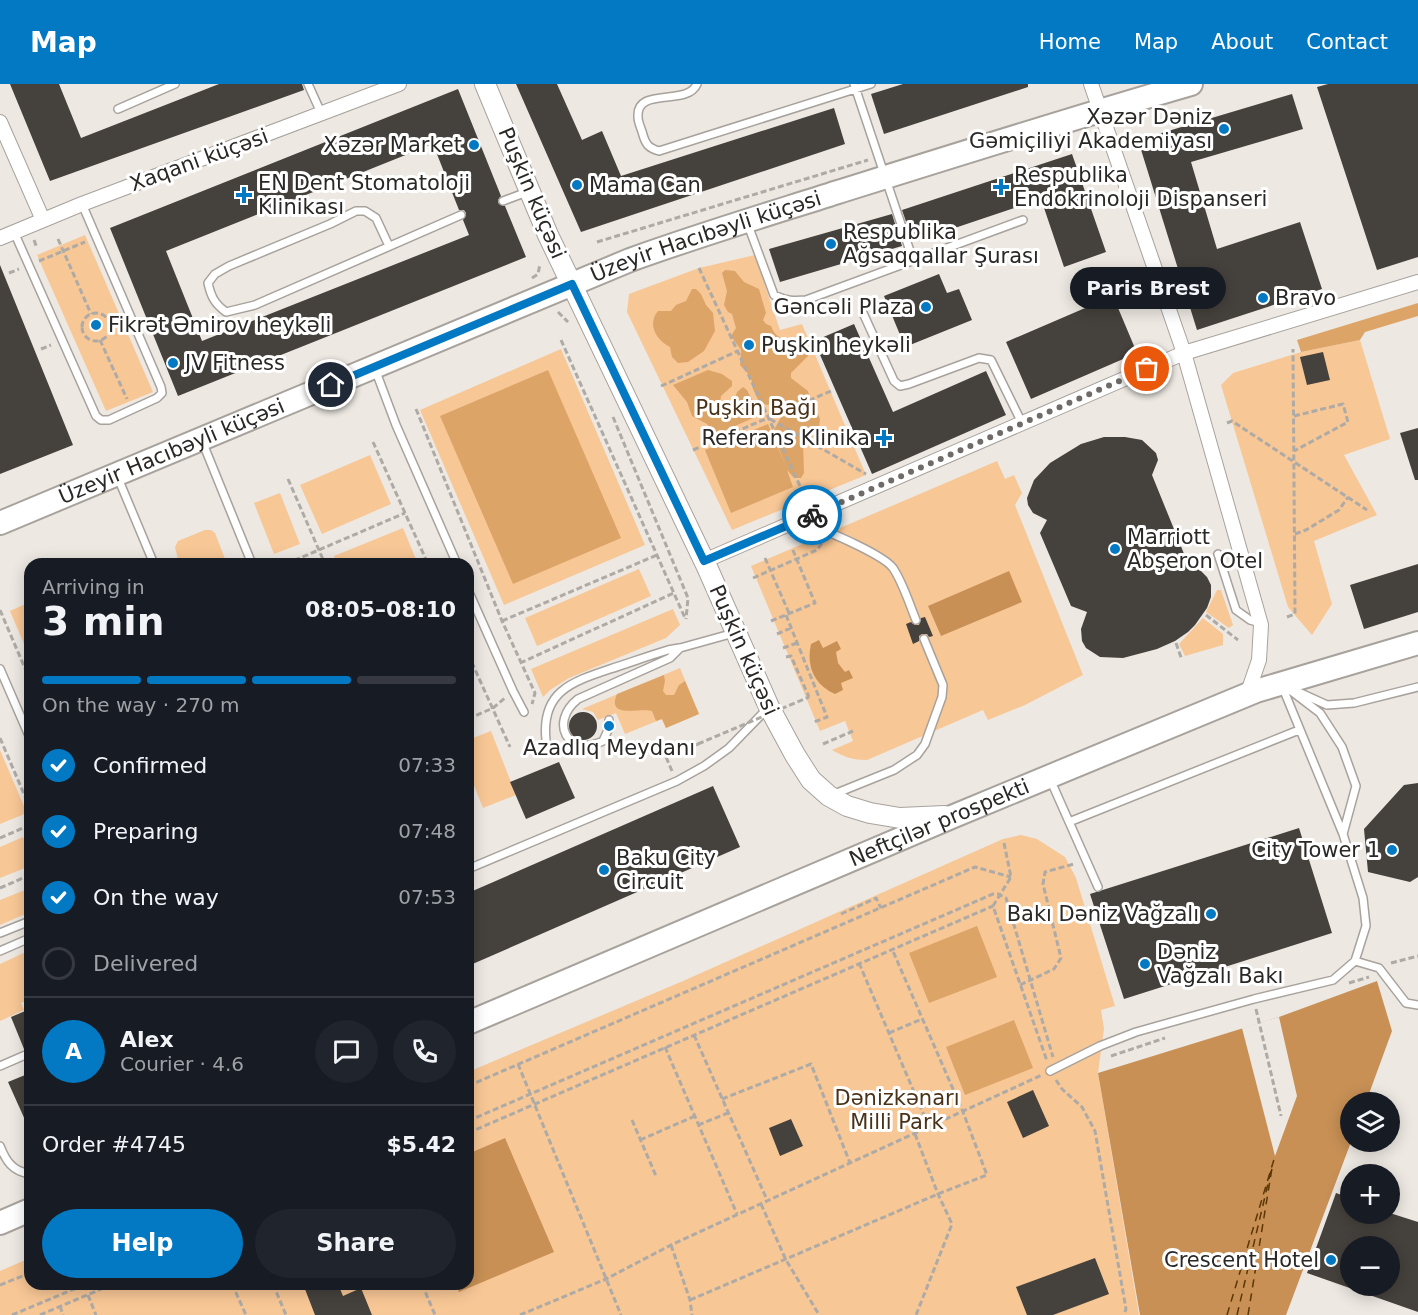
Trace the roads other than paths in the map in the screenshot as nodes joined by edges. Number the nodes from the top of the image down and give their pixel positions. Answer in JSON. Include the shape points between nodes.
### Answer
{"nodes":[{"id":1,"x":175,"y":84,"type":"edge"},
{"id":2,"x":308,"y":84,"type":"edge"},
{"id":3,"x":399,"y":84,"type":"edge"},
{"id":4,"x":485,"y":84,"type":"edge"},
{"id":5,"x":697,"y":84,"type":"edge"},
{"id":6,"x":871,"y":84,"type":"edge"},
{"id":7,"x":1091,"y":84,"type":"edge"},
{"id":8,"x":1191,"y":84,"type":"edge"},
{"id":9,"x":855,"y":86,"type":"edge"},
{"id":10,"x":118,"y":109,"type":"dead end"},
{"id":11,"x":1101,"y":110,"type":"junction"},
{"id":12,"x":322,"y":114,"type":"junction"},
{"id":13,"x":0,"y":122,"type":"edge"},
{"id":14,"x":882,"y":167,"type":"junction"},
{"id":15,"x":530,"y":191,"type":"junction"},
{"id":16,"x":503,"y":201,"type":"dead end"},
{"id":17,"x":82,"y":204,"type":"junction"},
{"id":18,"x":461,"y":215,"type":"dead end"},
{"id":19,"x":43,"y":220,"type":"junction"},
{"id":20,"x":1023,"y":220,"type":"dead end"},
{"id":21,"x":747,"y":221,"type":"junction"},
{"id":22,"x":14,"y":232,"type":"junction"},
{"id":23,"x":0,"y":238,"type":"edge"},
{"id":24,"x":389,"y":246,"type":"junction"},
{"id":25,"x":913,"y":260,"type":"junction"},
{"id":26,"x":1418,"y":282,"type":"edge"},
{"id":27,"x":572,"y":284,"type":"junction"},
{"id":28,"x":862,"y":313,"type":"dead end"},
{"id":29,"x":1184,"y":352,"type":"junction"},
{"id":30,"x":374,"y":367,"type":"junction"},
{"id":31,"x":1022,"y":423,"type":"junction"},
{"id":32,"x":202,"y":440,"type":"junction"},
{"id":33,"x":117,"y":475,"type":"junction"},
{"id":34,"x":800,"y":520,"type":"junction"},
{"id":35,"x":0,"y":523,"type":"edge"},
{"id":36,"x":1218,"y":554,"type":"dead end"},
{"id":37,"x":152,"y":558,"type":"edge"},
{"id":38,"x":250,"y":558,"type":"edge"},
{"id":39,"x":454,"y":558,"type":"edge"},
{"id":40,"x":704,"y":561,"type":"junction"},
{"id":41,"x":474,"y":603,"type":"edge"},
{"id":42,"x":916,"y":620,"type":"dead end"},
{"id":43,"x":1261,"y":623,"type":"junction"},
{"id":44,"x":737,"y":632,"type":"junction"},
{"id":45,"x":924,"y":639,"type":"dead end"},
{"id":46,"x":1418,"y":643,"type":"edge"},
{"id":47,"x":680,"y":648,"type":"junction"},
{"id":48,"x":0,"y":669,"type":"edge"},
{"id":49,"x":1281,"y":683,"type":"junction"},
{"id":50,"x":1418,"y":687,"type":"edge"},
{"id":51,"x":1247,"y":695,"type":"junction"},
{"id":52,"x":769,"y":707,"type":"junction"},
{"id":53,"x":524,"y":712,"type":"road end"},
{"id":54,"x":609,"y":720,"type":"dead end"},
{"id":55,"x":24,"y":724,"type":"edge"},
{"id":56,"x":1299,"y":730,"type":"junction"},
{"id":57,"x":546,"y":740,"type":"dead end"},
{"id":58,"x":1049,"y":777,"type":"junction"},
{"id":59,"x":829,"y":795,"type":"junction"},
{"id":60,"x":954,"y":816,"type":"junction"},
{"id":61,"x":1069,"y":822,"type":"junction"},
{"id":62,"x":1342,"y":834,"type":"junction"},
{"id":63,"x":474,"y":866,"type":"edge"},
{"id":64,"x":1098,"y":887,"type":"dead end"},
{"id":65,"x":24,"y":923,"type":"edge"},
{"id":66,"x":0,"y":933,"type":"edge"},
{"id":67,"x":24,"y":941,"type":"edge"},
{"id":68,"x":0,"y":951,"type":"edge"},
{"id":69,"x":1355,"y":961,"type":"junction"},
{"id":70,"x":1418,"y":1005,"type":"edge"},
{"id":71,"x":474,"y":1020,"type":"edge"},
{"id":72,"x":24,"y":1056,"type":"edge"},
{"id":73,"x":0,"y":1066,"type":"edge"},
{"id":74,"x":1050,"y":1071,"type":"road end"},
{"id":75,"x":0,"y":1146,"type":"edge"},
{"id":76,"x":24,"y":1173,"type":"edge"},
{"id":77,"x":24,"y":1213,"type":"edge"},
{"id":78,"x":0,"y":1223,"type":"edge"}],
"edges":[{"from":1,"to":10,"type":"lane"},
{"from":2,"to":12,"type":"lane"},
{"from":3,"to":12,"type":"street","name":"Xaqani küçəsi"},
{"from":4,"to":15,"type":"main road","name":"Puşkin küçəsi"},
{"from":5,"to":9,"type":"lane","via":[[688,94],[648,99],[641,105],[637,116],[651,148],[659,151]]},
{"from":6,"to":9,"type":"lane"},
{"from":7,"to":11,"type":"street"},
{"from":8,"to":11,"type":"highway","name":"Üzeyir Hacıbəyli küçəsi"},
{"from":9,"to":14,"type":"lane"},
{"from":11,"to":14,"type":"highway","name":"Üzeyir Hacıbəyli küçəsi"},
{"from":11,"to":29,"type":"street"},
{"from":12,"to":17,"type":"street","name":"Xaqani küçəsi"},
{"from":13,"to":19,"type":"street"},
{"from":14,"to":21,"type":"highway","name":"Üzeyir Hacıbəyli küçəsi"},
{"from":14,"to":25,"type":"lane"},
{"from":15,"to":16,"type":"lane"},
{"from":15,"to":27,"type":"main road","name":"Puşkin küçəsi"},
{"from":17,"to":19,"type":"street","name":"Xaqani küçəsi"},
{"from":17,"to":22,"type":"lane","via":[[162,393],[109,420],[96,416]]},
{"from":18,"to":24,"type":"lane"},
{"from":19,"to":22,"type":"street","name":"Xaqani küçəsi"},
{"from":20,"to":25,"type":"lane"},
{"from":21,"to":25,"type":"lane","via":[[774,295],[784,300],[806,300]]},
{"from":21,"to":27,"type":"highway","name":"Üzeyir Hacıbəyli küçəsi"},
{"from":22,"to":23,"type":"street","name":"Xaqani küçəsi"},
{"from":24,"to":24,"type":"lane","via":[[255,305],[226,312],[211,297],[208,283],[215,274],[356,211],[376,218]]},
{"from":26,"to":29,"type":"street"},
{"from":27,"to":30,"type":"highway","name":"Üzeyir Hacıbəyli küçəsi"},
{"from":27,"to":40,"type":"main road","name":"Puşkin küçəsi"},
{"from":28,"to":31,"type":"lane","via":[[894,381],[900,386],[985,357],[992,360]]},
{"from":29,"to":31,"type":"street"},
{"from":29,"to":43,"type":"street"},
{"from":30,"to":32,"type":"highway","name":"Üzeyir Hacıbəyli küçəsi"},
{"from":30,"to":39,"type":"lane"},
{"from":31,"to":34,"type":"street"},
{"from":32,"to":33,"type":"highway","name":"Üzeyir Hacıbəyli küçəsi"},
{"from":32,"to":38,"type":"lane"},
{"from":33,"to":35,"type":"highway","name":"Üzeyir Hacıbəyli küçəsi"},
{"from":33,"to":37,"type":"lane"},
{"from":34,"to":40,"type":"street"},
{"from":34,"to":42,"type":"lane","via":[[888,563]]},
{"from":36,"to":43,"type":"lane","via":[[1236,610]]},
{"from":40,"to":44,"type":"main road","name":"Puşkin küçəsi"},
{"from":41,"to":53,"type":"lane"},
{"from":43,"to":51,"type":"street","via":[[1259,660]]},
{"from":44,"to":47,"type":"lane"},
{"from":44,"to":52,"type":"main road","name":"Puşkin küçəsi"},
{"from":45,"to":59,"type":"lane","via":[[943,685],[925,744],[917,755],[894,770]]},
{"from":46,"to":49,"type":"highway","name":"Neftçilər prospekti"},
{"from":47,"to":54,"type":"lane","via":[[670,658],[578,699],[568,707],[564,731],[579,746],[591,747],[603,741]]},
{"from":47,"to":57,"type":"lane","via":[[578,680],[561,690],[551,703],[544,725]]},
{"from":48,"to":55,"type":"lane"},
{"from":49,"to":50,"type":"lane","via":[[1328,705],[1354,703]]},
{"from":49,"to":51,"type":"highway","name":"Neftçilər prospekti"},
{"from":49,"to":56,"type":"lane"},
{"from":49,"to":62,"type":"lane","via":[[1320,713],[1342,747],[1356,786]]},
{"from":51,"to":58,"type":"highway","name":"Neftçilər prospekti"},
{"from":52,"to":59,"type":"main road","name":"Puşkin küçəsi","via":[[811,780]]},
{"from":52,"to":63,"type":"lane","via":[[729,748],[704,766]]},
{"from":56,"to":61,"type":"lane"},
{"from":56,"to":62,"type":"lane"},
{"from":58,"to":60,"type":"highway","name":"Neftçilər prospekti"},
{"from":58,"to":61,"type":"lane"},
{"from":59,"to":60,"type":"main road","name":"Puşkin küçəsi","via":[[870,813],[900,818]]},
{"from":60,"to":71,"type":"highway","name":"Neftçilər prospekti"},
{"from":61,"to":64,"type":"lane"},
{"from":62,"to":69,"type":"lane","via":[[1363,898],[1366,926]]},
{"from":65,"to":66,"type":"lane"},
{"from":67,"to":68,"type":"lane"},
{"from":69,"to":70,"type":"lane","via":[[1378,968],[1406,1003]]},
{"from":69,"to":74,"type":"lane","via":[[1333,980],[1136,1032]]},
{"from":72,"to":73,"type":"lane"},
{"from":75,"to":76,"type":"lane","via":[[10,1165]]},
{"from":77,"to":78,"type":"highway"}]}
